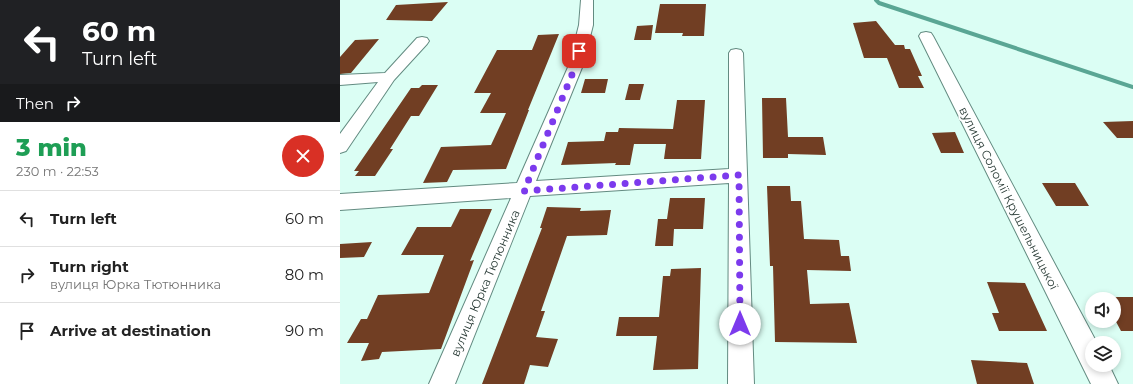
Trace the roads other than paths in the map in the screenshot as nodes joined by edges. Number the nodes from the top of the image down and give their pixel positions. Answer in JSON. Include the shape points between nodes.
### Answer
{"nodes":[{"id":1,"x":587,"y":0,"type":"edge"},
{"id":2,"x":926,"y":36,"type":"dead end"},
{"id":3,"x":422,"y":41,"type":"dead end"},
{"id":4,"x":736,"y":53,"type":"dead end"},
{"id":5,"x":390,"y":77,"type":"junction"},
{"id":6,"x":340,"y":80,"type":"edge"},
{"id":7,"x":340,"y":147,"type":"edge"},
{"id":8,"x":739,"y":175,"type":"junction"},
{"id":9,"x":524,"y":191,"type":"junction"},
{"id":10,"x":340,"y":202,"type":"edge"},
{"id":11,"x":1085,"y":345,"type":"edge"},
{"id":12,"x":1099,"y":372,"type":"edge"},
{"id":13,"x":442,"y":384,"type":"edge"},
{"id":14,"x":741,"y":384,"type":"edge"},
{"id":15,"x":1105,"y":384,"type":"edge"}],
"edges":[{"from":1,"to":9,"type":"street","name":"вулиця Юрка Тютюнника","via":[[586,25],[576,65]]},
{"from":2,"to":11,"type":"street","name":"вулиця Соломії Крушельницької"},
{"from":3,"to":5,"type":"street"},
{"from":4,"to":8,"type":"street"},
{"from":5,"to":6,"type":"street"},
{"from":5,"to":7,"type":"street"},
{"from":8,"to":9,"type":"street"},
{"from":8,"to":14,"type":"street"},
{"from":9,"to":10,"type":"street"},
{"from":9,"to":13,"type":"street","name":"вулиця Юрка Тютюнника"},
{"from":12,"to":15,"type":"street"}]}
